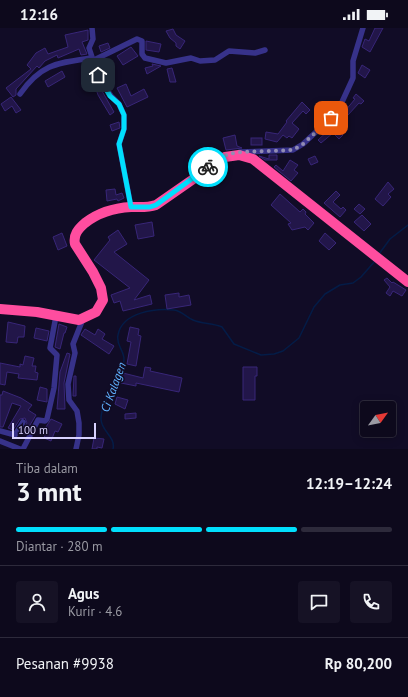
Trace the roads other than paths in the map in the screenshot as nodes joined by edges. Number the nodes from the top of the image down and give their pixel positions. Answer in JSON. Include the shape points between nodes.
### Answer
{"nodes":[{"id":1,"x":92,"y":28,"type":"edge"},
{"id":2,"x":363,"y":28,"type":"edge"},
{"id":3,"x":265,"y":50,"type":"dead end"},
{"id":4,"x":91,"y":60,"type":"junction"},
{"id":5,"x":20,"y":94,"type":"dead end"},
{"id":6,"x":225,"y":157,"type":"junction"},
{"id":7,"x":131,"y":207,"type":"junction"},
{"id":8,"x":408,"y":282,"type":"edge"},
{"id":9,"x":0,"y":309,"type":"edge"},
{"id":10,"x":56,"y":316,"type":"junction"},
{"id":11,"x":83,"y":318,"type":"junction"},
{"id":12,"x":23,"y":422,"type":"dead end"},
{"id":13,"x":0,"y":431,"type":"edge"},
{"id":14,"x":0,"y":441,"type":"edge"},
{"id":15,"x":22,"y":449,"type":"edge"},
{"id":16,"x":76,"y":449,"type":"edge"}],
"edges":[{"from":1,"to":4,"type":"street","via":[[94,39],[89,48]]},
{"from":2,"to":6,"type":"street","via":[[355,51],[353,78],[331,118],[308,139],[288,152],[242,152]]},
{"from":3,"to":4,"type":"street","via":[[255,53],[229,51],[215,60],[200,61],[191,58],[166,64],[145,58],[142,54],[142,41],[137,39]]},
{"from":4,"to":5,"type":"street","via":[[66,62],[42,70],[27,83]]},
{"from":4,"to":7,"type":"street","via":[[106,91],[119,104],[124,115],[124,129],[119,144]]},
{"from":6,"to":7,"type":"highway","via":[[156,205]]},
{"from":6,"to":8,"type":"highway","via":[[239,155],[253,159]]},
{"from":7,"to":11,"type":"highway","via":[[104,211],[89,220],[75,234],[77,249],[93,272],[103,300],[98,310]]},
{"from":9,"to":10,"type":"highway"},
{"from":10,"to":11,"type":"highway","via":[[73,320]]},
{"from":10,"to":15,"type":"street","via":[[50,348],[57,355],[52,400],[45,421],[38,420]]},
{"from":11,"to":16,"type":"street","via":[[73,344],[75,353],[68,384],[69,400],[77,411],[79,423]]},
{"from":12,"to":13,"type":"street","via":[[15,435]]},
{"from":14,"to":15,"type":"street"}]}
